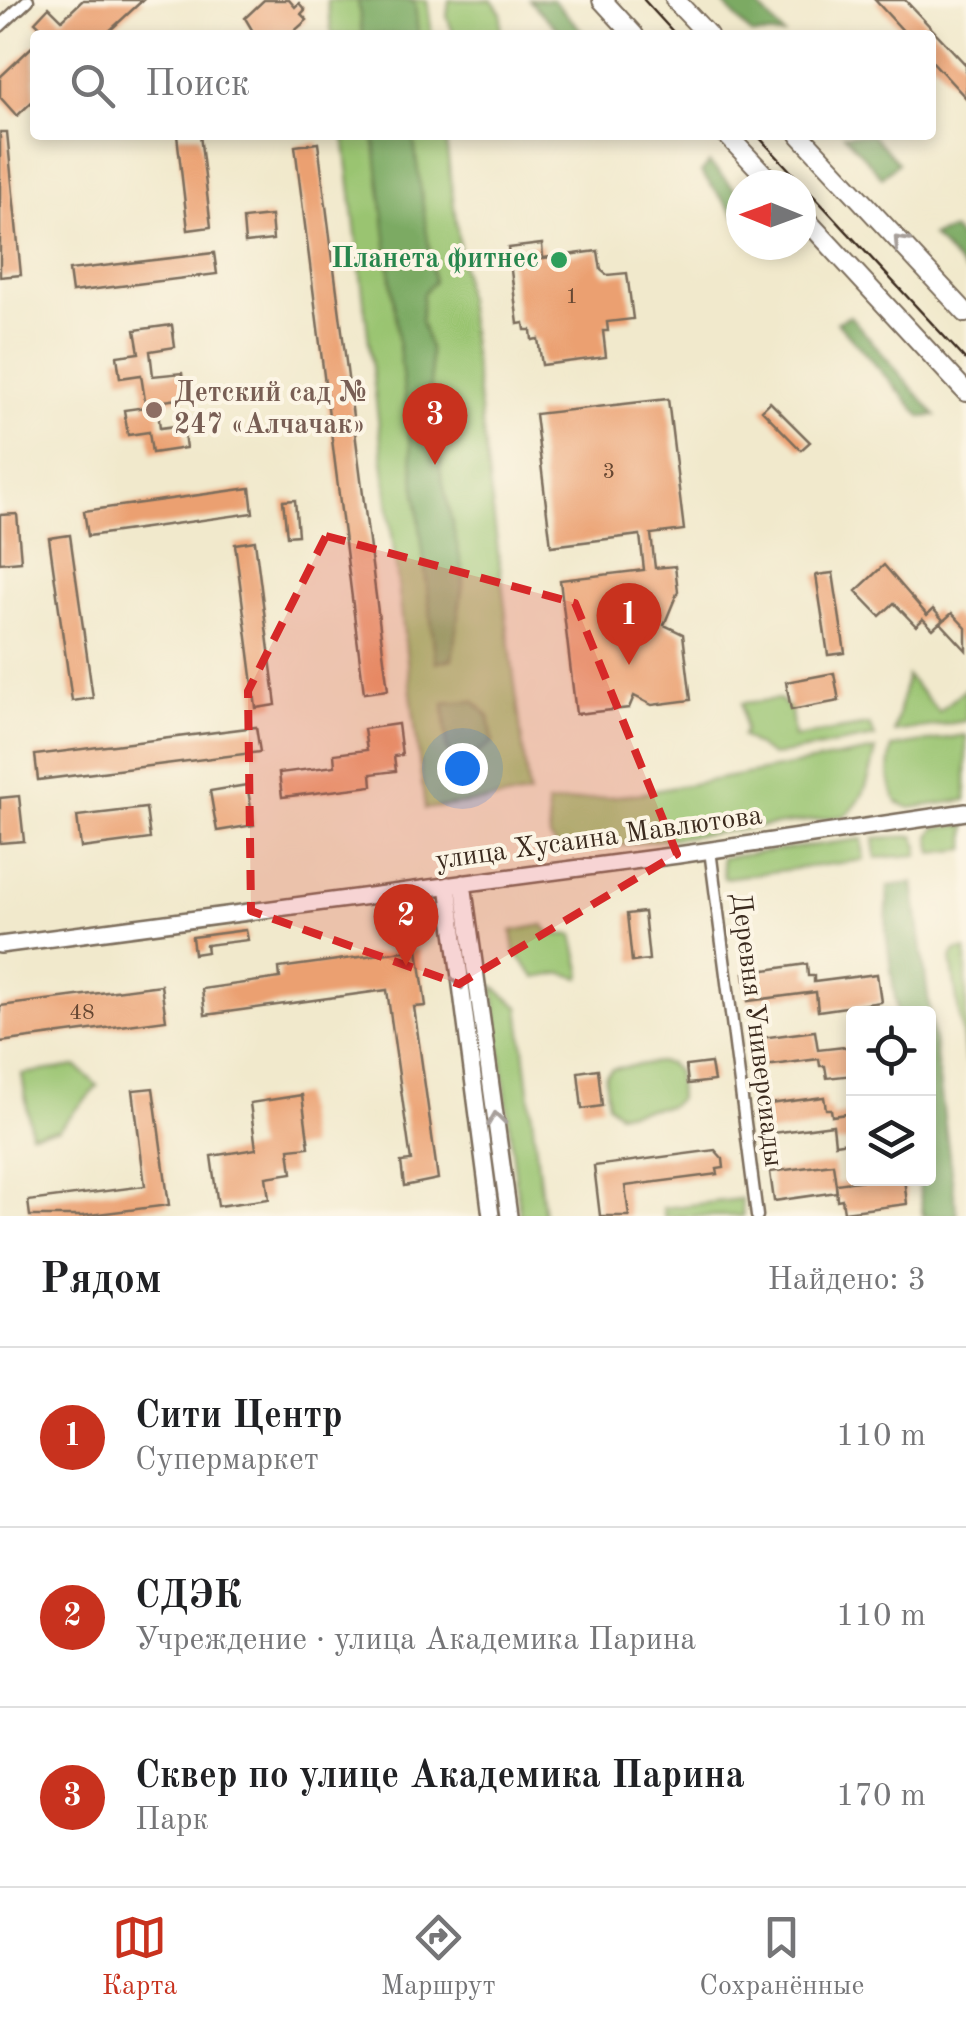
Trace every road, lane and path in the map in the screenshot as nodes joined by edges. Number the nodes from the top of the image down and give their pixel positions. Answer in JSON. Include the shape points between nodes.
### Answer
{"nodes":[{"id":1,"x":28,"y":0,"type":"edge"},
{"id":2,"x":602,"y":0,"type":"edge"},
{"id":3,"x":675,"y":0,"type":"edge"},
{"id":4,"x":0,"y":26,"type":"edge"},
{"id":5,"x":629,"y":30,"type":"edge"},
{"id":6,"x":703,"y":30,"type":"edge"},
{"id":7,"x":732,"y":140,"type":"edge"},
{"id":8,"x":805,"y":140,"type":"edge"},
{"id":9,"x":760,"y":170,"type":"edge"},
{"id":10,"x":816,"y":230,"type":"edge"},
{"id":11,"x":966,"y":313,"type":"edge"},
{"id":12,"x":966,"y":392,"type":"edge"},
{"id":13,"x":966,"y":812,"type":"edge"},
{"id":14,"x":710,"y":850,"type":"junction"},
{"id":15,"x":456,"y":884,"type":"junction"},
{"id":16,"x":0,"y":945,"type":"edge"},
{"id":17,"x":508,"y":1215,"type":"edge"},
{"id":18,"x":491,"y":1216,"type":"edge"},
{"id":19,"x":757,"y":1216,"type":"edge"}],
"edges":[{"from":1,"to":4,"type":"street"},
{"from":2,"to":5,"type":"main road"},
{"from":3,"to":6,"type":"main road"},
{"from":7,"to":9,"type":"main road"},
{"from":11,"to":8,"type":"main road","one_way":true},
{"from":10,"to":12,"type":"main road"},
{"from":13,"to":14,"type":"street","name":"улица Хусаина Мавлютова"},
{"from":14,"to":15,"type":"street","name":"улица Хусаина Мавлютова"},
{"from":14,"to":19,"type":"street","name":"Деревня Универсиады"},
{"from":15,"to":16,"type":"street","name":"улица Хусаина Мавлютова"},
{"from":17,"to":15,"type":"street","one_way":true},
{"from":15,"to":18,"type":"street","one_way":true},
{"from":17,"to":18,"type":"street"}]}
